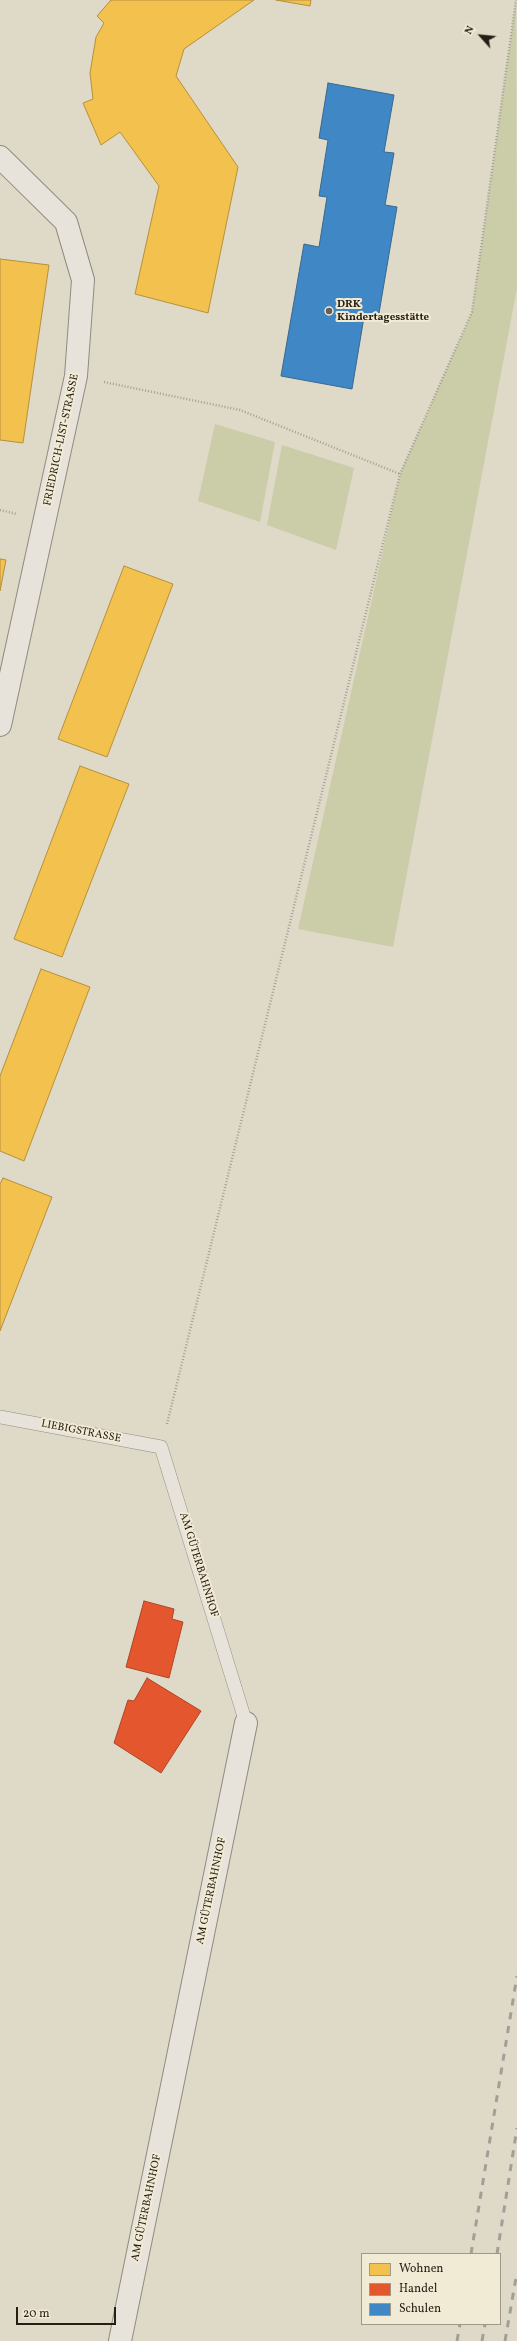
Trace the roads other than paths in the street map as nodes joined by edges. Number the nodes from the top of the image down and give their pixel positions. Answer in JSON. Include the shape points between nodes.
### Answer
{"nodes":[{"id":1,"x":0,"y":157,"type":"edge"},
{"id":2,"x":0,"y":725,"type":"edge"},
{"id":3,"x":0,"y":1416,"type":"edge"},
{"id":4,"x":161,"y":1447,"type":"joint"},
{"id":5,"x":246,"y":1723,"type":"joint"},
{"id":6,"x":120,"y":2341,"type":"edge"}],
"edges":[{"from":1,"to":2,"type":"street","name":"FRIEDRICH-LIST-STRASSE","via":[[66,222],[83,280],[76,376]]},
{"from":3,"to":4,"type":"lane","name":"LIEBIGSTRASSE"},
{"from":4,"to":5,"type":"lane","name":"AM GÜTERBAHNHOF"},
{"from":5,"to":6,"type":"street","name":"AM GÜTERBAHNHOF"}]}
